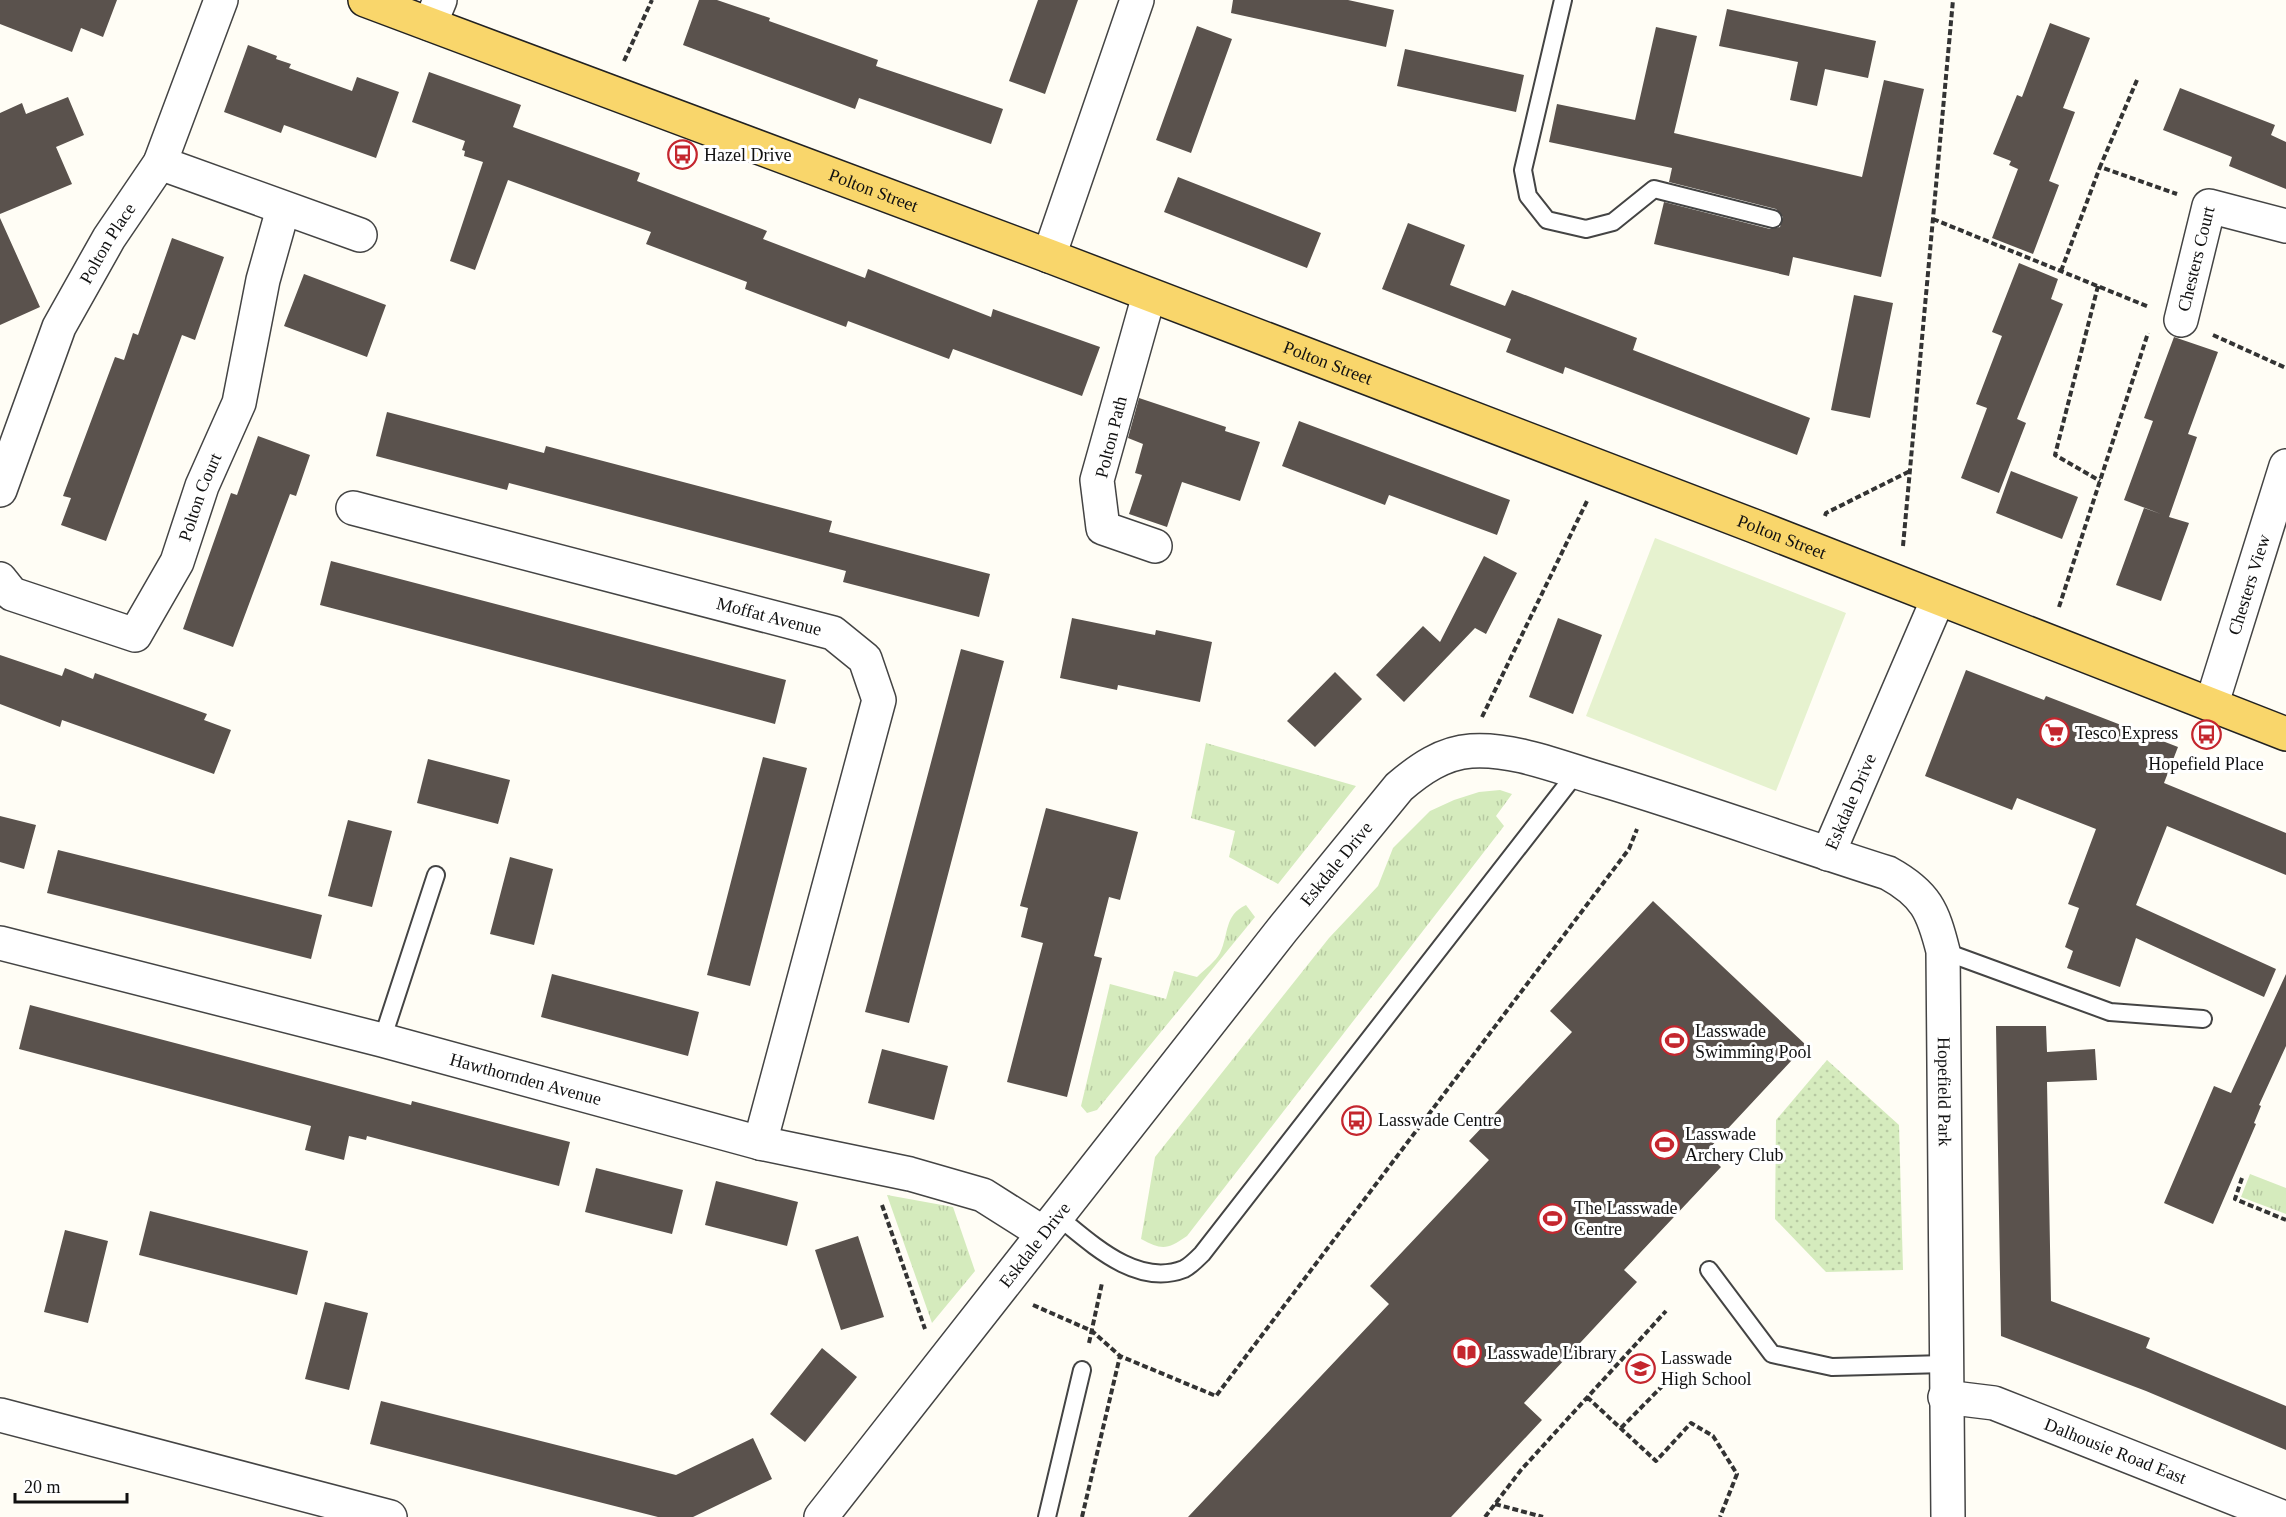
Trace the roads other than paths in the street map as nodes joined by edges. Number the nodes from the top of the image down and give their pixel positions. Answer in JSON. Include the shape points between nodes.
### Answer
{"nodes":[{"id":1,"x":221,"y":0,"type":"edge"},
{"id":2,"x":365,"y":0,"type":"edge"},
{"id":3,"x":1137,"y":0,"type":"edge"},
{"id":4,"x":1563,"y":0,"type":"edge"},
{"id":5,"x":435,"y":12,"type":"edge"},
{"id":6,"x":160,"y":164,"type":"junction"},
{"id":7,"x":283,"y":208,"type":"junction"},
{"id":8,"x":1773,"y":219,"type":"dead end"},
{"id":9,"x":2286,"y":226,"type":"edge"},
{"id":10,"x":360,"y":236,"type":"dead end"},
{"id":11,"x":1048,"y":256,"type":"junction"},
{"id":12,"x":1149,"y":294,"type":"junction"},
{"id":13,"x":2168,"y":315,"type":"road end"},
{"id":14,"x":2286,"y":466,"type":"edge"},
{"id":15,"x":0,"y":490,"type":"edge"},
{"id":16,"x":353,"y":508,"type":"dead end"},
{"id":17,"x":1155,"y":546,"type":"dead end"},
{"id":18,"x":0,"y":579,"type":"edge"},
{"id":19,"x":1938,"y":599,"type":"junction"},
{"id":20,"x":2212,"y":703,"type":"junction"},
{"id":21,"x":2286,"y":734,"type":"edge"},
{"id":22,"x":1577,"y":772,"type":"junction"},
{"id":23,"x":1828,"y":854,"type":"junction"},
{"id":24,"x":436,"y":875,"type":"dead end"},
{"id":25,"x":0,"y":943,"type":"edge"},
{"id":26,"x":1943,"y":951,"type":"junction"},
{"id":27,"x":2203,"y":1019,"type":"dead end"},
{"id":28,"x":382,"y":1040,"type":"junction"},
{"id":29,"x":760,"y":1143,"type":"junction"},
{"id":30,"x":1050,"y":1224,"type":"junction"},
{"id":31,"x":1709,"y":1270,"type":"dead end"},
{"id":32,"x":1945,"y":1364,"type":"junction"},
{"id":33,"x":1082,"y":1370,"type":"dead end"},
{"id":34,"x":1945,"y":1397,"type":"junction"},
{"id":35,"x":0,"y":1415,"type":"edge"},
{"id":36,"x":390,"y":1517,"type":"edge"},
{"id":37,"x":820,"y":1517,"type":"edge"},
{"id":38,"x":1047,"y":1517,"type":"edge"},
{"id":39,"x":1948,"y":1517,"type":"edge"},
{"id":40,"x":2282,"y":1517,"type":"edge"}],
"edges":[{"from":1,"to":6,"type":"street","name":"Polton Place"},
{"from":2,"to":5,"type":"main road","name":"Polton Street"},
{"from":3,"to":11,"type":"street"},
{"from":4,"to":8,"type":"lane","via":[[1523,170],[1528,196],[1547,220],[1586,229],[1613,222],[1654,189]]},
{"from":5,"to":11,"type":"main road","name":"Polton Street","via":[[610,92]]},
{"from":6,"to":7,"type":"street"},
{"from":6,"to":15,"type":"street","name":"Polton Place","via":[[109,238],[58,327]]},
{"from":7,"to":10,"type":"street"},
{"from":7,"to":18,"type":"street","name":"Polton Court","via":[[263,280],[239,403],[202,486],[177,562],[135,635],[12,594]]},
{"from":9,"to":13,"type":"street","name":"Chesters Court","via":[[2209,206]]},
{"from":11,"to":12,"type":"main road","name":"Polton Street"},
{"from":12,"to":17,"type":"street","name":"Polton Path","via":[[1098,480],[1103,528]]},
{"from":12,"to":19,"type":"main road","name":"Polton Street"},
{"from":14,"to":20,"type":"street","name":"Chesters View"},
{"from":16,"to":29,"type":"street","name":"Moffat Avenue","via":[[833,633],[865,658],[879,700]]},
{"from":19,"to":20,"type":"main road","name":"Polton Street"},
{"from":19,"to":23,"type":"street","name":"Eskdale Drive"},
{"from":20,"to":21,"type":"main road","name":"Polton Street"},
{"from":22,"to":23,"type":"street","name":"Eskdale Drive"},
{"from":22,"to":30,"type":"street","name":"Eskdale Drive","via":[[1498,751],[1468,751],[1442,758],[1416,772],[1399,787]]},
{"from":22,"to":30,"type":"lane","via":[[1202,1254],[1185,1268],[1164,1273],[1143,1271],[1108,1257]]},
{"from":23,"to":26,"type":"street","name":"Hopefield Park","via":[[1888,873],[1911,886],[1926,902]]},
{"from":24,"to":28,"type":"lane"},
{"from":25,"to":28,"type":"street","name":"Hawthornden Avenue"},
{"from":26,"to":27,"type":"lane","via":[[2110,1012]]},
{"from":26,"to":32,"type":"street","name":"Hopefield Park"},
{"from":28,"to":29,"type":"street","name":"Hawthornden Avenue"},
{"from":29,"to":30,"type":"street","name":"Hawthornden Avenue","via":[[983,1195]]},
{"from":30,"to":37,"type":"street","name":"Eskdale Drive"},
{"from":31,"to":32,"type":"lane","via":[[1772,1354],[1832,1368]]},
{"from":32,"to":34,"type":"street","name":"Hopefield Park"},
{"from":33,"to":38,"type":"lane"},
{"from":34,"to":39,"type":"street","name":"Hopefield Park"},
{"from":34,"to":40,"type":"street","name":"Dalhousie Road East","via":[[1994,1403]]},
{"from":35,"to":36,"type":"street"}]}
